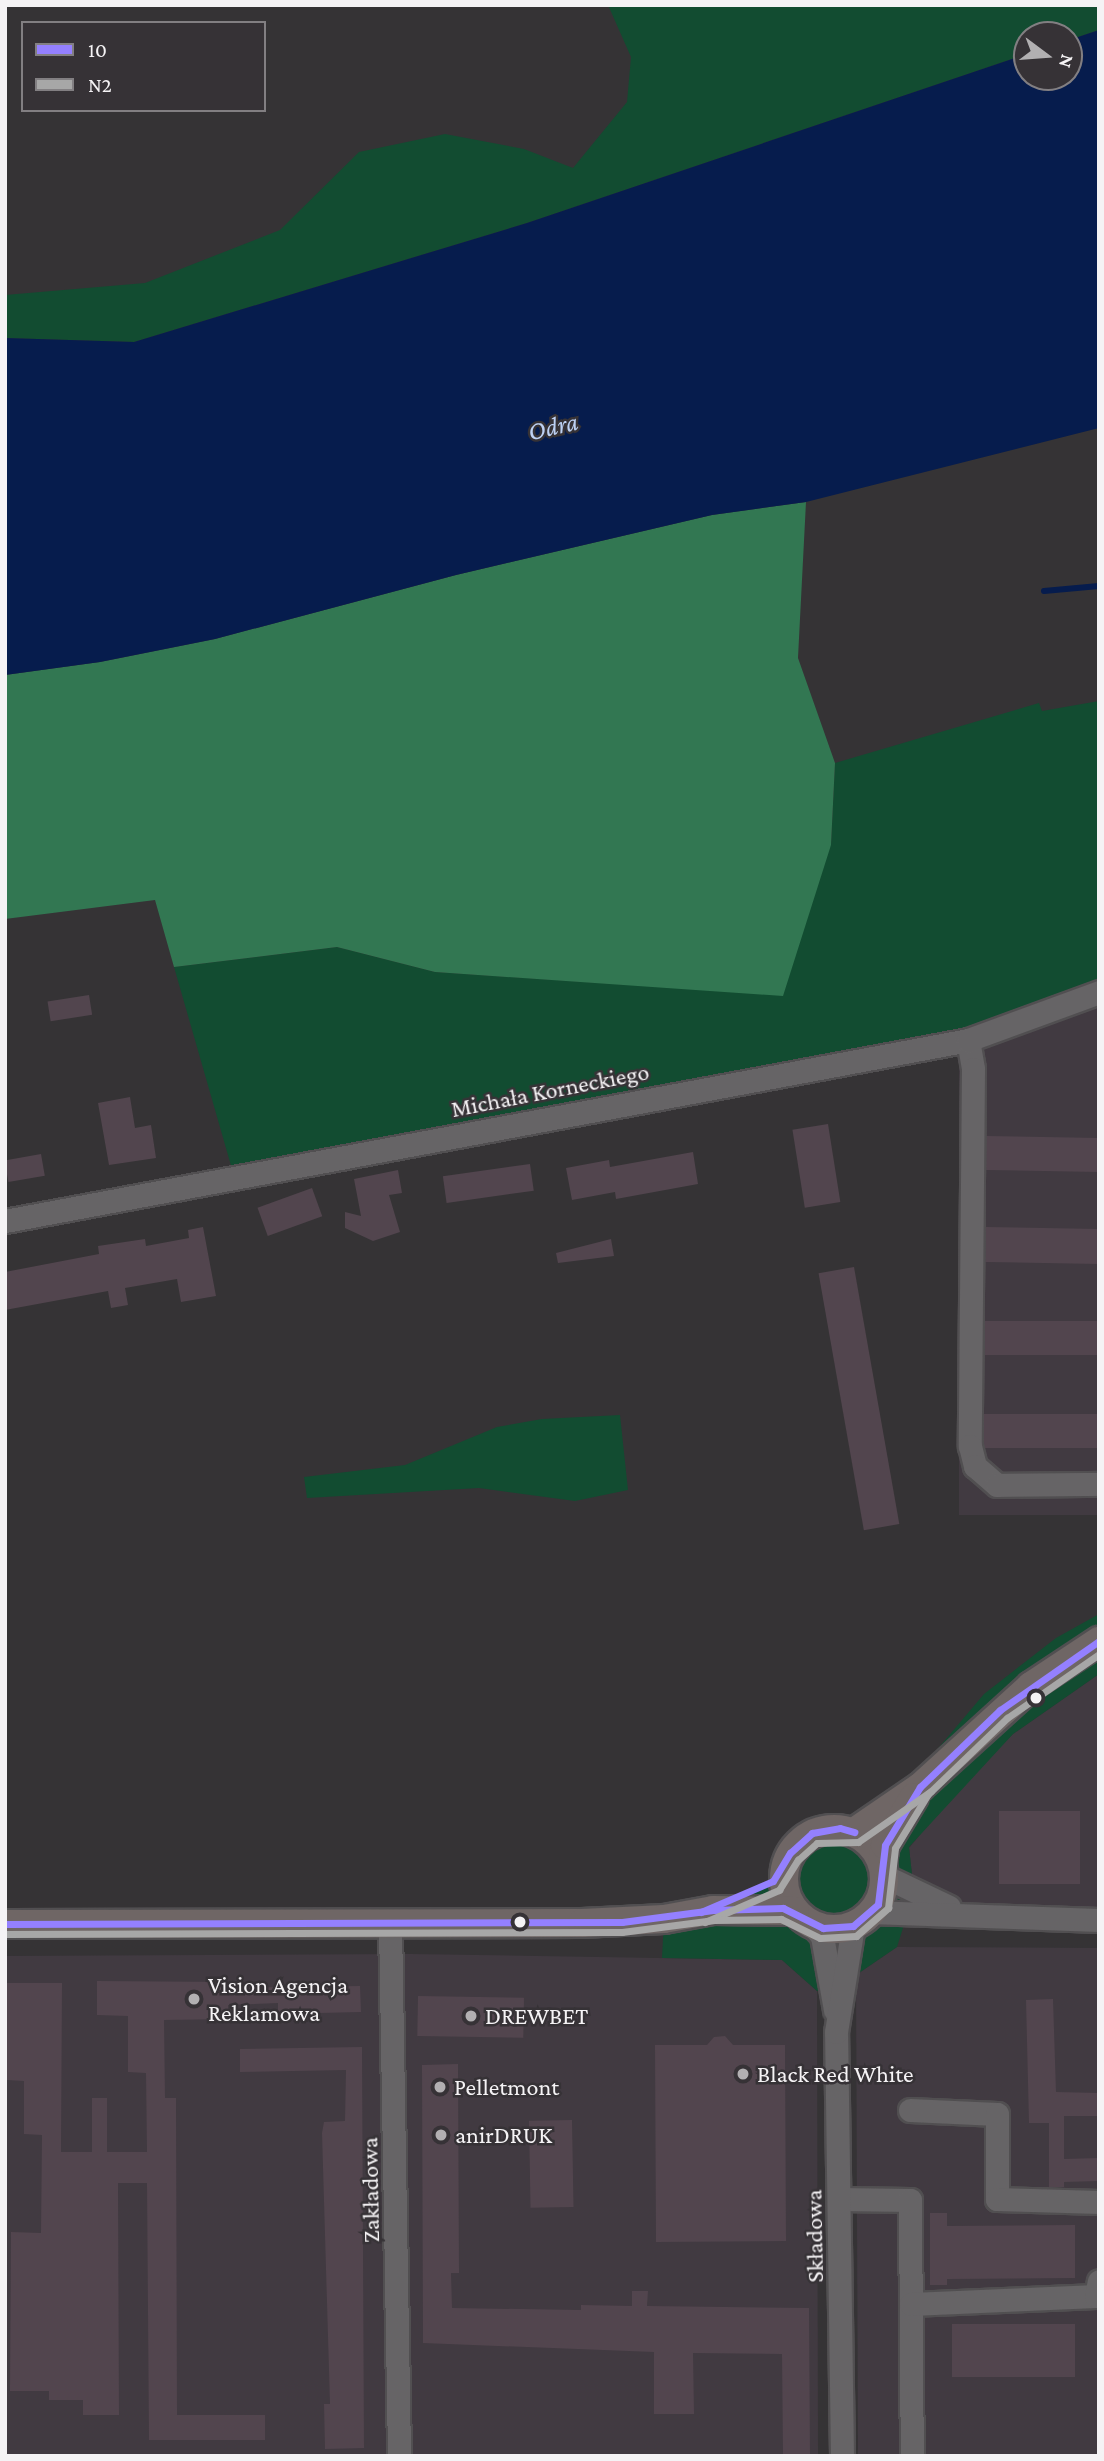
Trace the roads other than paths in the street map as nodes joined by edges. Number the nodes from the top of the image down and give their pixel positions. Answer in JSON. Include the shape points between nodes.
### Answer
{"nodes":[{"id":1,"x":1099,"y":992,"type":"edge"},
{"id":2,"x":968,"y":1040,"type":"junction"},
{"id":3,"x":5,"y":1221,"type":"edge"},
{"id":4,"x":1099,"y":1484,"type":"edge"},
{"id":5,"x":1099,"y":1642,"type":"edge"},
{"id":6,"x":920,"y":1787,"type":"junction"},
{"id":7,"x":854,"y":1832,"type":"junction"},
{"id":8,"x":785,"y":1866,"type":"junction"},
{"id":9,"x":883,"y":1869,"type":"junction"},
{"id":10,"x":713,"y":1910,"type":"junction"},
{"id":11,"x":961,"y":1913,"type":"junction"},
{"id":12,"x":803,"y":1918,"type":"junction"},
{"id":13,"x":862,"y":1919,"type":"junction"},
{"id":14,"x":1099,"y":1920,"type":"edge"},
{"id":15,"x":390,"y":1923,"type":"junction"},
{"id":16,"x":5,"y":1924,"type":"edge"},
{"id":17,"x":837,"y":2016,"type":"junction"},
{"id":18,"x":910,"y":2110,"type":"dead end"},
{"id":19,"x":839,"y":2199,"type":"junction"},
{"id":20,"x":1099,"y":2202,"type":"edge"},
{"id":21,"x":1098,"y":2294,"type":"edge"},
{"id":22,"x":911,"y":2304,"type":"junction"},
{"id":23,"x":399,"y":2456,"type":"edge"},
{"id":24,"x":842,"y":2456,"type":"edge"},
{"id":25,"x":912,"y":2456,"type":"edge"}],
"edges":[{"from":1,"to":2,"type":"street","name":"Michała Korneckiego"},
{"from":2,"to":3,"type":"street","name":"Michała Korneckiego"},
{"from":2,"to":4,"type":"street","via":[[973,1069],[970,1446],[975,1466],[997,1485]]},
{"from":5,"to":6,"type":"main road","via":[[1000,1710]]},
{"from":6,"to":7,"type":"main road"},
{"from":6,"to":9,"type":"main road","via":[[885,1845]]},
{"from":7,"to":8,"type":"main road","via":[[840,1828],[812,1833],[790,1853]]},
{"from":7,"to":9,"type":"main road","via":[[866,1840]]},
{"from":8,"to":10,"type":"main road","via":[[773,1881]]},
{"from":8,"to":12,"type":"main road","via":[[786,1895]]},
{"from":9,"to":11,"type":"street"},
{"from":9,"to":13,"type":"main road","via":[[878,1904]]},
{"from":10,"to":12,"type":"main road"},
{"from":10,"to":15,"type":"main road","via":[[622,1922]]},
{"from":11,"to":13,"type":"street"},
{"from":11,"to":14,"type":"street","via":[[1027,1920]]},
{"from":12,"to":13,"type":"main road","via":[[836,1929]]},
{"from":12,"to":17,"type":"street","name":"Składowa","via":[[822,1936],[828,1989]]},
{"from":13,"to":17,"type":"street","name":"Składowa"},
{"from":15,"to":16,"type":"main road"},
{"from":15,"to":23,"type":"street","name":"Zakładowa"},
{"from":17,"to":19,"type":"street","name":"Składowa"},
{"from":18,"to":20,"type":"street","via":[[997,2114],[997,2199]]},
{"from":19,"to":22,"type":"street","via":[[910,2200]]},
{"from":19,"to":24,"type":"street","name":"Składowa"},
{"from":21,"to":22,"type":"street"},
{"from":22,"to":25,"type":"street"}]}
